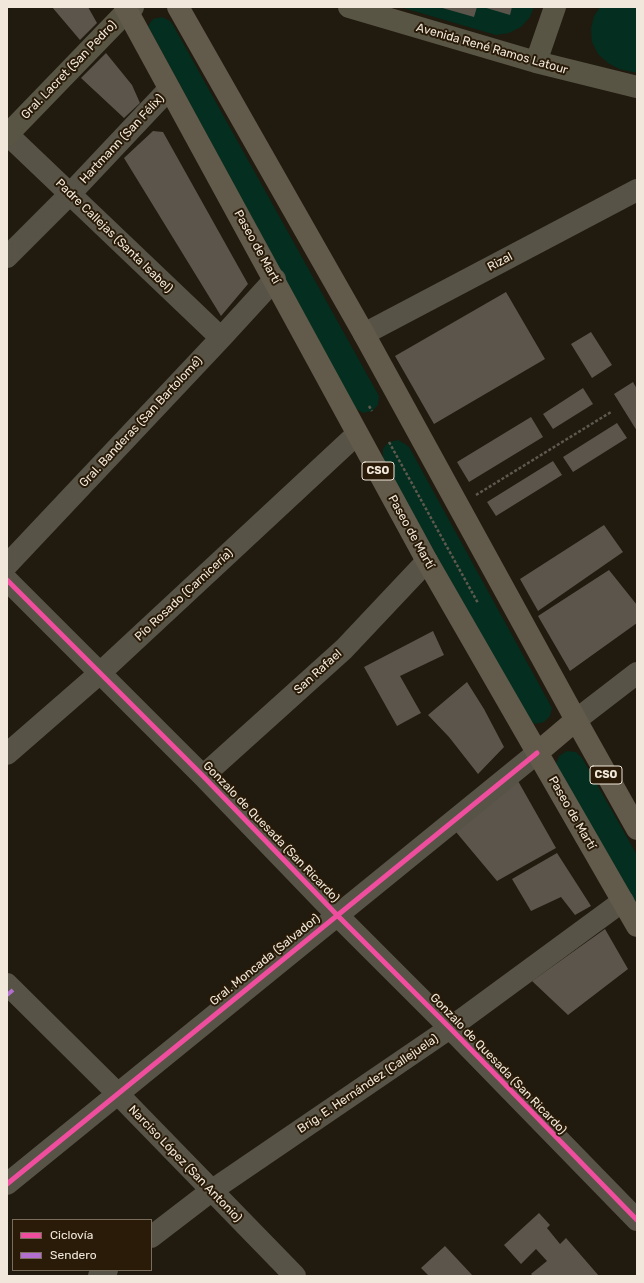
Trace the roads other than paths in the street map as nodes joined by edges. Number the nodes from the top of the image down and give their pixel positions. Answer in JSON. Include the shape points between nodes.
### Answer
{"nodes":[{"id":1,"x":178,"y":7,"type":"edge"},
{"id":2,"x":349,"y":7,"type":"edge"},
{"id":3,"x":555,"y":7,"type":"edge"},
{"id":4,"x":128,"y":8,"type":"edge"},
{"id":5,"x":536,"y":62,"type":"junction"},
{"id":6,"x":637,"y":87,"type":"edge"},
{"id":7,"x":169,"y":89,"type":"junction"},
{"id":8,"x":7,"y":135,"type":"edge"},
{"id":9,"x":637,"y":190,"type":"edge"},
{"id":10,"x":70,"y":194,"type":"junction"},
{"id":11,"x":7,"y":258,"type":"edge"},
{"id":12,"x":275,"y":279,"type":"junction"},
{"id":13,"x":364,"y":334,"type":"junction"},
{"id":14,"x":221,"y":338,"type":"junction"},
{"id":15,"x":357,"y":434,"type":"junction"},
{"id":16,"x":427,"y":561,"type":"junction"},
{"id":17,"x":7,"y":565,"type":"edge"},
{"id":18,"x":7,"y":580,"type":"edge"},
{"id":19,"x":100,"y":673,"type":"junction"},
{"id":20,"x":637,"y":673,"type":"edge"},
{"id":21,"x":576,"y":720,"type":"junction"},
{"id":22,"x":537,"y":753,"type":"junction"},
{"id":23,"x":7,"y":754,"type":"edge"},
{"id":24,"x":203,"y":776,"type":"junction"},
{"id":25,"x":637,"y":829,"type":"edge"},
{"id":26,"x":623,"y":901,"type":"junction"},
{"id":27,"x":337,"y":915,"type":"junction"},
{"id":28,"x":637,"y":926,"type":"edge"},
{"id":29,"x":9,"y":990,"type":"edge"},
{"id":30,"x":450,"y":1028,"type":"junction"},
{"id":31,"x":117,"y":1093,"type":"junction"},
{"id":32,"x":7,"y":1184,"type":"edge"},
{"id":33,"x":211,"y":1191,"type":"junction"},
{"id":34,"x":637,"y":1220,"type":"edge"},
{"id":35,"x":152,"y":1236,"type":"edge"},
{"id":36,"x":295,"y":1276,"type":"edge"}],
"edges":[{"from":1,"to":13,"type":"main road","number":"CSO"},
{"from":2,"to":5,"type":"street","name":"Avenida René Ramos Latour"},
{"from":3,"to":5,"type":"street"},
{"from":4,"to":7,"type":"main road","name":"Paseo de Martí","number":"CSO"},
{"from":4,"to":8,"type":"street","name":"Gral. Lacret (San Pedro)"},
{"from":5,"to":6,"type":"street","name":"Avenida René Ramos Latour"},
{"from":7,"to":10,"type":"street","name":"Hartmann (San Félix)"},
{"from":7,"to":12,"type":"main road","name":"Paseo de Martí","number":"CSO"},
{"from":8,"to":10,"type":"street","name":"Padre Callejas (Santa Isabel)"},
{"from":9,"to":13,"type":"street","name":"Rizal"},
{"from":10,"to":11,"type":"street","name":"Hartmann (San Félix)"},
{"from":10,"to":14,"type":"street","name":"Padre Callejas (Santa Isabel)"},
{"from":12,"to":14,"type":"street","name":"Gral. Banderas (San Bartolomé)"},
{"from":12,"to":15,"type":"main road","name":"Paseo de Martí","number":"CSO"},
{"from":13,"to":21,"type":"main road","number":"CSO"},
{"from":14,"to":17,"type":"street","name":"Gral. Banderas (San Bartolomé)"},
{"from":15,"to":16,"type":"main road","name":"Paseo de Martí","number":"CSO"},
{"from":15,"to":19,"type":"street","name":"Pío Rosado (Carnicería)"},
{"from":16,"to":22,"type":"main road","name":"Paseo de Martí","number":"CSO"},
{"from":16,"to":24,"type":"street","name":"San Rafael","via":[[344,649]]},
{"from":18,"to":19,"type":"street","name":"Gonzalo de Quesada (San Ricardo)"},
{"from":19,"to":23,"type":"street","name":"Pío Rosado (Carnicería)"},
{"from":19,"to":24,"type":"street","name":"Gonzalo de Quesada (San Ricardo)"},
{"from":20,"to":21,"type":"street"},
{"from":21,"to":22,"type":"main road"},
{"from":21,"to":25,"type":"main road","number":"CSO"},
{"from":22,"to":26,"type":"main road","name":"Paseo de Martí","number":"CSO"},
{"from":22,"to":27,"type":"street","name":"Gral. Moncada (Salvador)"},
{"from":24,"to":27,"type":"street","name":"Gonzalo de Quesada (San Ricardo)"},
{"from":26,"to":28,"type":"main road","name":"Paseo de Martí","number":"CSO"},
{"from":26,"to":30,"type":"street","name":"Brig. E. Hernández (Callejuela)"},
{"from":27,"to":30,"type":"street","name":"Gonzalo de Quesada (San Ricardo)"},
{"from":27,"to":31,"type":"street","name":"Gral. Moncada (Salvador)"},
{"from":29,"to":31,"type":"street","name":"Narciso López (San Antonio)"},
{"from":30,"to":33,"type":"street","name":"Brig. E. Hernández (Callejuela)"},
{"from":30,"to":34,"type":"street","name":"Gonzalo de Quesada (San Ricardo)"},
{"from":31,"to":32,"type":"street","name":"Gral. Moncada (Salvador)"},
{"from":31,"to":33,"type":"street","name":"Narciso López (San Antonio)"},
{"from":33,"to":35,"type":"street","name":"Brig. E. Hernández (Callejuela)"},
{"from":33,"to":36,"type":"street","name":"Narciso López (San Antonio)"}]}
